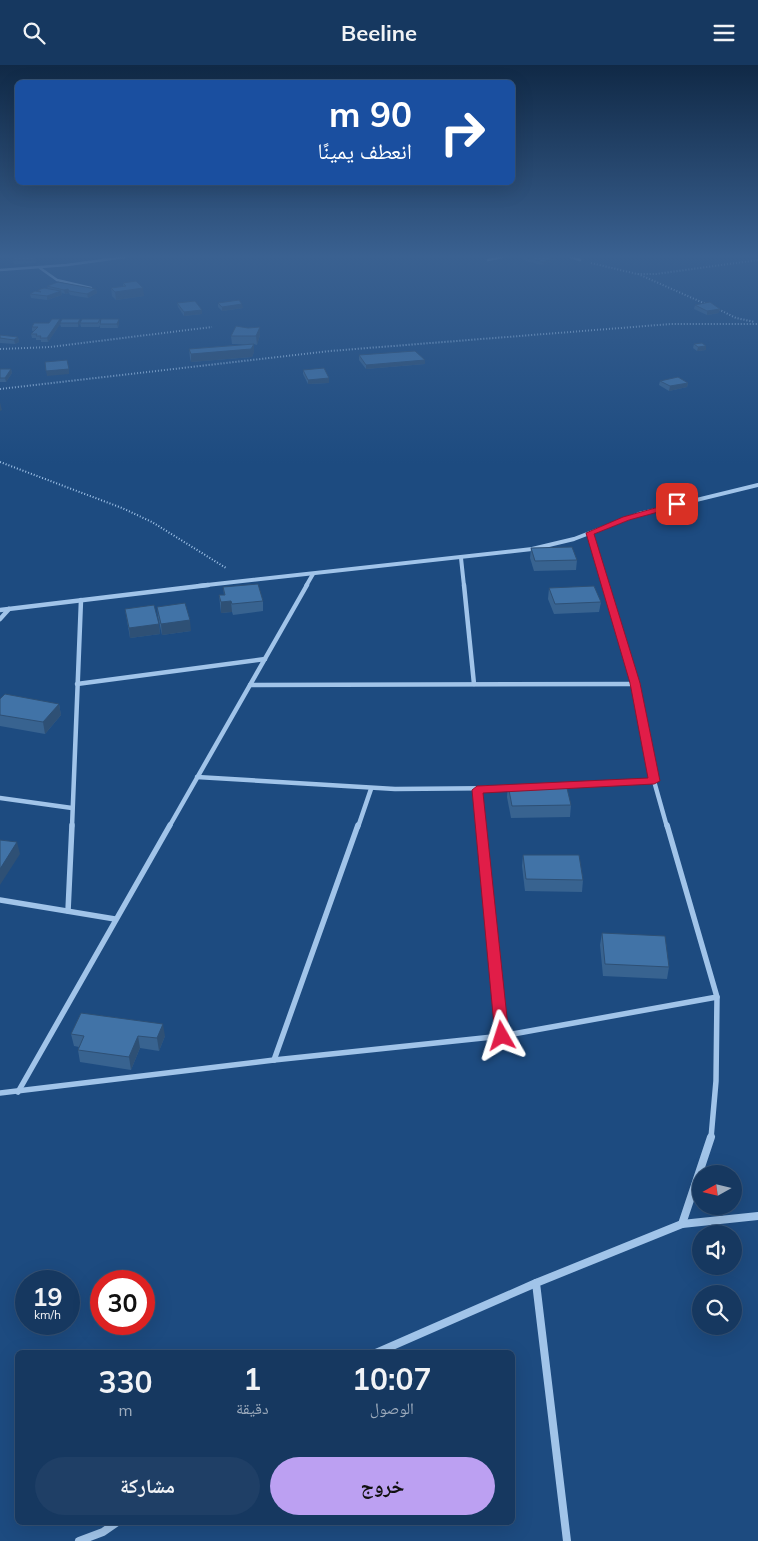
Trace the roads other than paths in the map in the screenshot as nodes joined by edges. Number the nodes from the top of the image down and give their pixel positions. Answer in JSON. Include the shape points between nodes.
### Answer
{"nodes":[{"id":1,"x":758,"y":485,"type":"edge"},
{"id":2,"x":590,"y":533,"type":"junction"},
{"id":3,"x":461,"y":558,"type":"junction"},
{"id":4,"x":313,"y":574,"type":"junction"},
{"id":5,"x":81,"y":600,"type":"junction"},
{"id":6,"x":9,"y":609,"type":"junction"},
{"id":7,"x":0,"y":610,"type":"edge"},
{"id":8,"x":0,"y":619,"type":"edge"},
{"id":9,"x":265,"y":659,"type":"junction"},
{"id":10,"x":635,"y":683,"type":"junction"},
{"id":11,"x":77,"y":684,"type":"junction"},
{"id":12,"x":474,"y":684,"type":"junction"},
{"id":13,"x":250,"y":685,"type":"junction"},
{"id":14,"x":197,"y":777,"type":"junction"},
{"id":15,"x":654,"y":781,"type":"junction"},
{"id":16,"x":556,"y":786,"type":"edge"},
{"id":17,"x":517,"y":788,"type":"edge"},
{"id":18,"x":371,"y":789,"type":"junction"},
{"id":19,"x":477,"y":790,"type":"junction"},
{"id":20,"x":0,"y":798,"type":"edge"},
{"id":21,"x":72,"y":808,"type":"junction"},
{"id":22,"x":0,"y":900,"type":"edge"},
{"id":23,"x":68,"y":911,"type":"junction"},
{"id":24,"x":115,"y":919,"type":"junction"},
{"id":25,"x":717,"y":997,"type":"junction"},
{"id":26,"x":502,"y":1036,"type":"junction"},
{"id":27,"x":274,"y":1060,"type":"junction"},
{"id":28,"x":18,"y":1092,"type":"junction"},
{"id":29,"x":0,"y":1093,"type":"edge"},
{"id":30,"x":758,"y":1216,"type":"edge"},
{"id":31,"x":682,"y":1224,"type":"junction"},
{"id":32,"x":536,"y":1283,"type":"junction"},
{"id":33,"x":383,"y":1350,"type":"edge"},
{"id":34,"x":113,"y":1525,"type":"edge"},
{"id":35,"x":79,"y":1541,"type":"edge"},
{"id":36,"x":567,"y":1541,"type":"edge"}],
"edges":[{"from":1,"to":2,"type":"street","via":[[646,512]]},
{"from":2,"to":3,"type":"street","via":[[545,547]]},
{"from":2,"to":10,"type":"street"},
{"from":3,"to":4,"type":"street"},
{"from":3,"to":12,"type":"street"},
{"from":4,"to":5,"type":"street"},
{"from":4,"to":9,"type":"street"},
{"from":5,"to":6,"type":"street"},
{"from":5,"to":11,"type":"street"},
{"from":6,"to":7,"type":"street"},
{"from":6,"to":8,"type":"street"},
{"from":9,"to":11,"type":"street"},
{"from":9,"to":13,"type":"street"},
{"from":10,"to":12,"type":"street"},
{"from":10,"to":15,"type":"street"},
{"from":11,"to":21,"type":"street"},
{"from":12,"to":13,"type":"street"},
{"from":13,"to":14,"type":"street"},
{"from":14,"to":18,"type":"street"},
{"from":14,"to":24,"type":"street"},
{"from":15,"to":16,"type":"street"},
{"from":15,"to":25,"type":"street"},
{"from":17,"to":19,"type":"street"},
{"from":18,"to":19,"type":"street"},
{"from":18,"to":27,"type":"street"},
{"from":19,"to":26,"type":"street"},
{"from":20,"to":21,"type":"street"},
{"from":21,"to":23,"type":"street"},
{"from":22,"to":23,"type":"street"},
{"from":23,"to":24,"type":"street"},
{"from":24,"to":28,"type":"street"},
{"from":25,"to":26,"type":"street"},
{"from":25,"to":31,"type":"street","via":[[716,1081],[711,1139]]},
{"from":26,"to":27,"type":"street"},
{"from":27,"to":28,"type":"street"},
{"from":28,"to":29,"type":"street"},
{"from":30,"to":31,"type":"street"},
{"from":31,"to":32,"type":"street"},
{"from":32,"to":33,"type":"street"},
{"from":32,"to":36,"type":"street"},
{"from":34,"to":35,"type":"street"}]}
